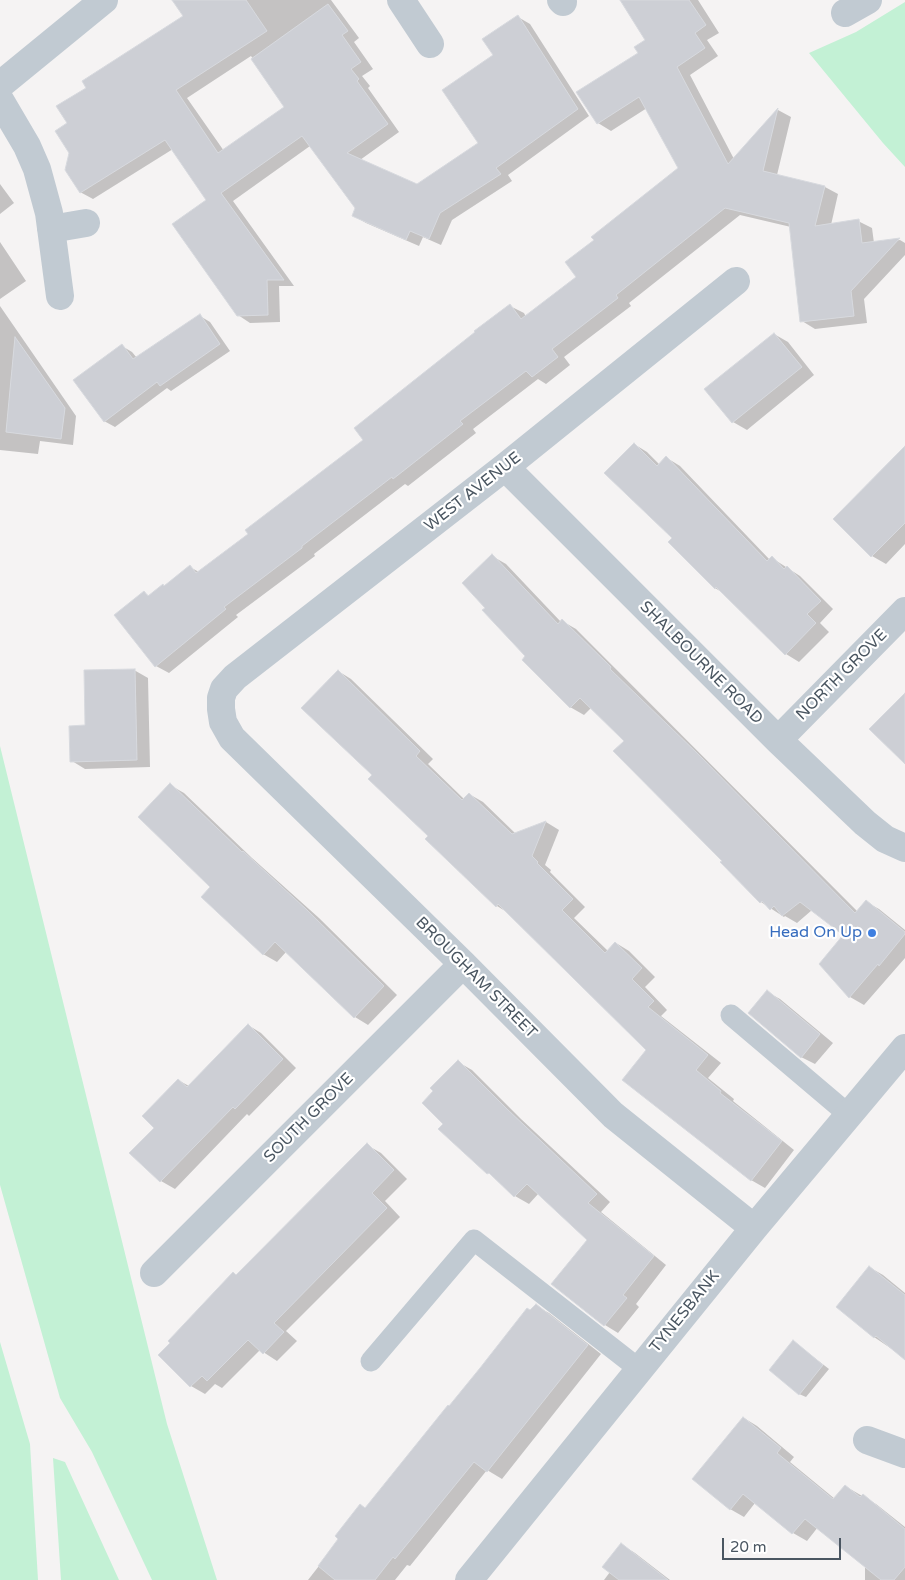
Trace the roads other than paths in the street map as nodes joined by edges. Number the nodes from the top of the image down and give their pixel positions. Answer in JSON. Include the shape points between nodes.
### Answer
{"nodes":[{"id":1,"x":104,"y":0,"type":"edge"},
{"id":2,"x":407,"y":2,"type":"edge"},
{"id":3,"x":430,"y":44,"type":"dead end"},
{"id":4,"x":0,"y":85,"type":"edge"},
{"id":5,"x":0,"y":100,"type":"edge"},
{"id":6,"x":86,"y":223,"type":"dead end"},
{"id":7,"x":52,"y":229,"type":"junction"},
{"id":8,"x":736,"y":281,"type":"dead end"},
{"id":9,"x":60,"y":296,"type":"dead end"},
{"id":10,"x":505,"y":467,"type":"junction"},
{"id":11,"x":905,"y":611,"type":"edge"},
{"id":12,"x":221,"y":709,"type":"joint"},
{"id":13,"x":778,"y":740,"type":"junction"},
{"id":14,"x":905,"y":848,"type":"edge"},
{"id":15,"x":463,"y":964,"type":"junction"},
{"id":16,"x":731,"y":1015,"type":"dead end"},
{"id":17,"x":905,"y":1048,"type":"edge"},
{"id":18,"x":849,"y":1115,"type":"junction"},
{"id":19,"x":754,"y":1228,"type":"junction"},
{"id":20,"x":154,"y":1273,"type":"dead end"},
{"id":21,"x":371,"y":1361,"type":"dead end"},
{"id":22,"x":639,"y":1369,"type":"junction"},
{"id":23,"x":867,"y":1440,"type":"dead end"},
{"id":24,"x":905,"y":1454,"type":"edge"},
{"id":25,"x":469,"y":1580,"type":"edge"}],
"edges":[{"from":1,"to":4,"type":"street"},
{"from":2,"to":3,"type":"street"},
{"from":5,"to":7,"type":"street","via":[[38,169]]},
{"from":6,"to":7,"type":"street"},
{"from":7,"to":9,"type":"street"},
{"from":8,"to":10,"type":"street","name":"WEST AVENUE"},
{"from":10,"to":12,"type":"street","name":"WEST AVENUE","via":[[235,677],[224,689]]},
{"from":10,"to":13,"type":"street","name":"SHALBOURNE ROAD"},
{"from":11,"to":13,"type":"street","name":"NORTH GROVE"},
{"from":12,"to":15,"type":"street","name":"BROUGHAM STREET","via":[[223,722],[232,738]]},
{"from":13,"to":14,"type":"street","name":"SHALBOURNE ROAD","via":[[865,824]]},
{"from":15,"to":19,"type":"street","name":"BROUGHAM STREET","via":[[613,1115]]},
{"from":15,"to":20,"type":"street","name":"SOUTH GROVE"},
{"from":16,"to":18,"type":"lane"},
{"from":17,"to":18,"type":"street","name":"TYNESBANK"},
{"from":18,"to":19,"type":"street","name":"TYNESBANK"},
{"from":19,"to":22,"type":"street","name":"TYNESBANK"},
{"from":21,"to":22,"type":"lane","via":[[474,1240]]},
{"from":22,"to":25,"type":"street","name":"TYNESBANK"},
{"from":23,"to":24,"type":"street"}]}
